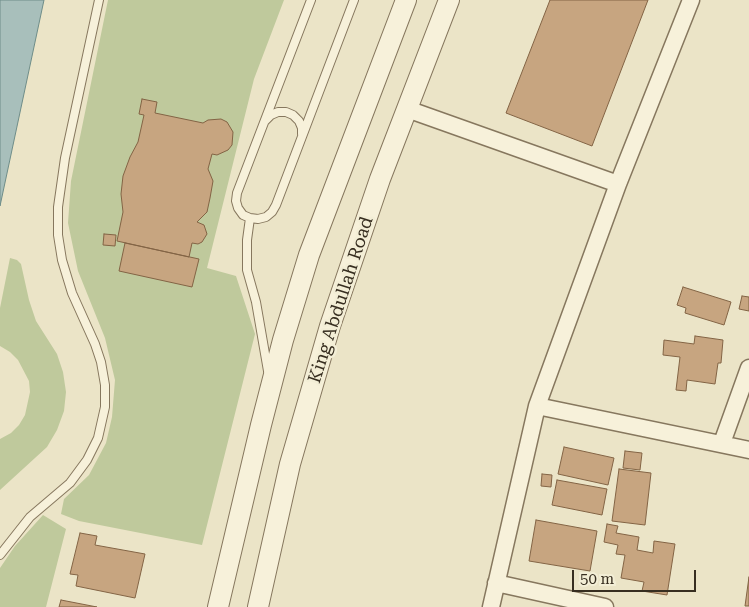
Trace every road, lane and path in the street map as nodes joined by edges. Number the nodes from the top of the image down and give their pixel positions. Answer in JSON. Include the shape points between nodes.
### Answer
{"nodes":[{"id":1,"x":99,"y":0,"type":"edge"},
{"id":2,"x":311,"y":0,"type":"edge"},
{"id":3,"x":354,"y":0,"type":"edge"},
{"id":4,"x":406,"y":0,"type":"edge"},
{"id":5,"x":449,"y":0,"type":"edge"},
{"id":6,"x":691,"y":0,"type":"edge"},
{"id":7,"x":269,"y":109,"type":"junction"},
{"id":8,"x":407,"y":109,"type":"junction"},
{"id":9,"x":278,"y":112,"type":"junction"},
{"id":10,"x":263,"y":124,"type":"junction"},
{"id":11,"x":301,"y":139,"type":"junction"},
{"id":12,"x":618,"y":184,"type":"junction"},
{"id":13,"x":250,"y":218,"type":"junction"},
{"id":14,"x":749,"y":368,"type":"edge"},
{"id":15,"x":269,"y":392,"type":"junction"},
{"id":16,"x":537,"y":406,"type":"junction"},
{"id":17,"x":722,"y":443,"type":"junction"},
{"id":18,"x":749,"y":450,"type":"edge"},
{"id":19,"x":0,"y":555,"type":"edge"},
{"id":20,"x":496,"y":583,"type":"junction"},
{"id":21,"x":218,"y":607,"type":"edge"},
{"id":22,"x":258,"y":607,"type":"edge"},
{"id":23,"x":491,"y":607,"type":"edge"},
{"id":24,"x":605,"y":607,"type":"edge"}],
"edges":[{"from":1,"to":19,"type":"lane","via":[[65,158],[58,207],[58,235],[72,293],[101,362],[105,406],[98,438],[70,483],[30,517]]},
{"from":2,"to":7,"type":"lane"},
{"from":3,"to":11,"type":"lane"},
{"from":4,"to":15,"type":"street","via":[[309,254]]},
{"from":5,"to":8,"type":"street","name":"King Abdullah Road"},
{"from":6,"to":12,"type":"street"},
{"from":7,"to":9,"type":"lane"},
{"from":7,"to":10,"type":"lane"},
{"from":8,"to":12,"type":"street"},
{"from":8,"to":22,"type":"street","name":"King Abdullah Road","via":[[330,326],[290,464]]},
{"from":9,"to":10,"type":"lane"},
{"from":9,"to":11,"type":"lane","via":[[293,115],[299,121]]},
{"from":10,"to":13,"type":"lane","via":[[237,193],[238,208]]},
{"from":11,"to":13,"type":"lane","via":[[272,212],[266,217]]},
{"from":12,"to":16,"type":"street"},
{"from":13,"to":15,"type":"lane","via":[[247,270],[266,356]]},
{"from":14,"to":17,"type":"street"},
{"from":15,"to":21,"type":"street"},
{"from":16,"to":17,"type":"street"},
{"from":16,"to":20,"type":"street"},
{"from":17,"to":18,"type":"street"},
{"from":20,"to":23,"type":"street"},
{"from":20,"to":24,"type":"street"}]}
